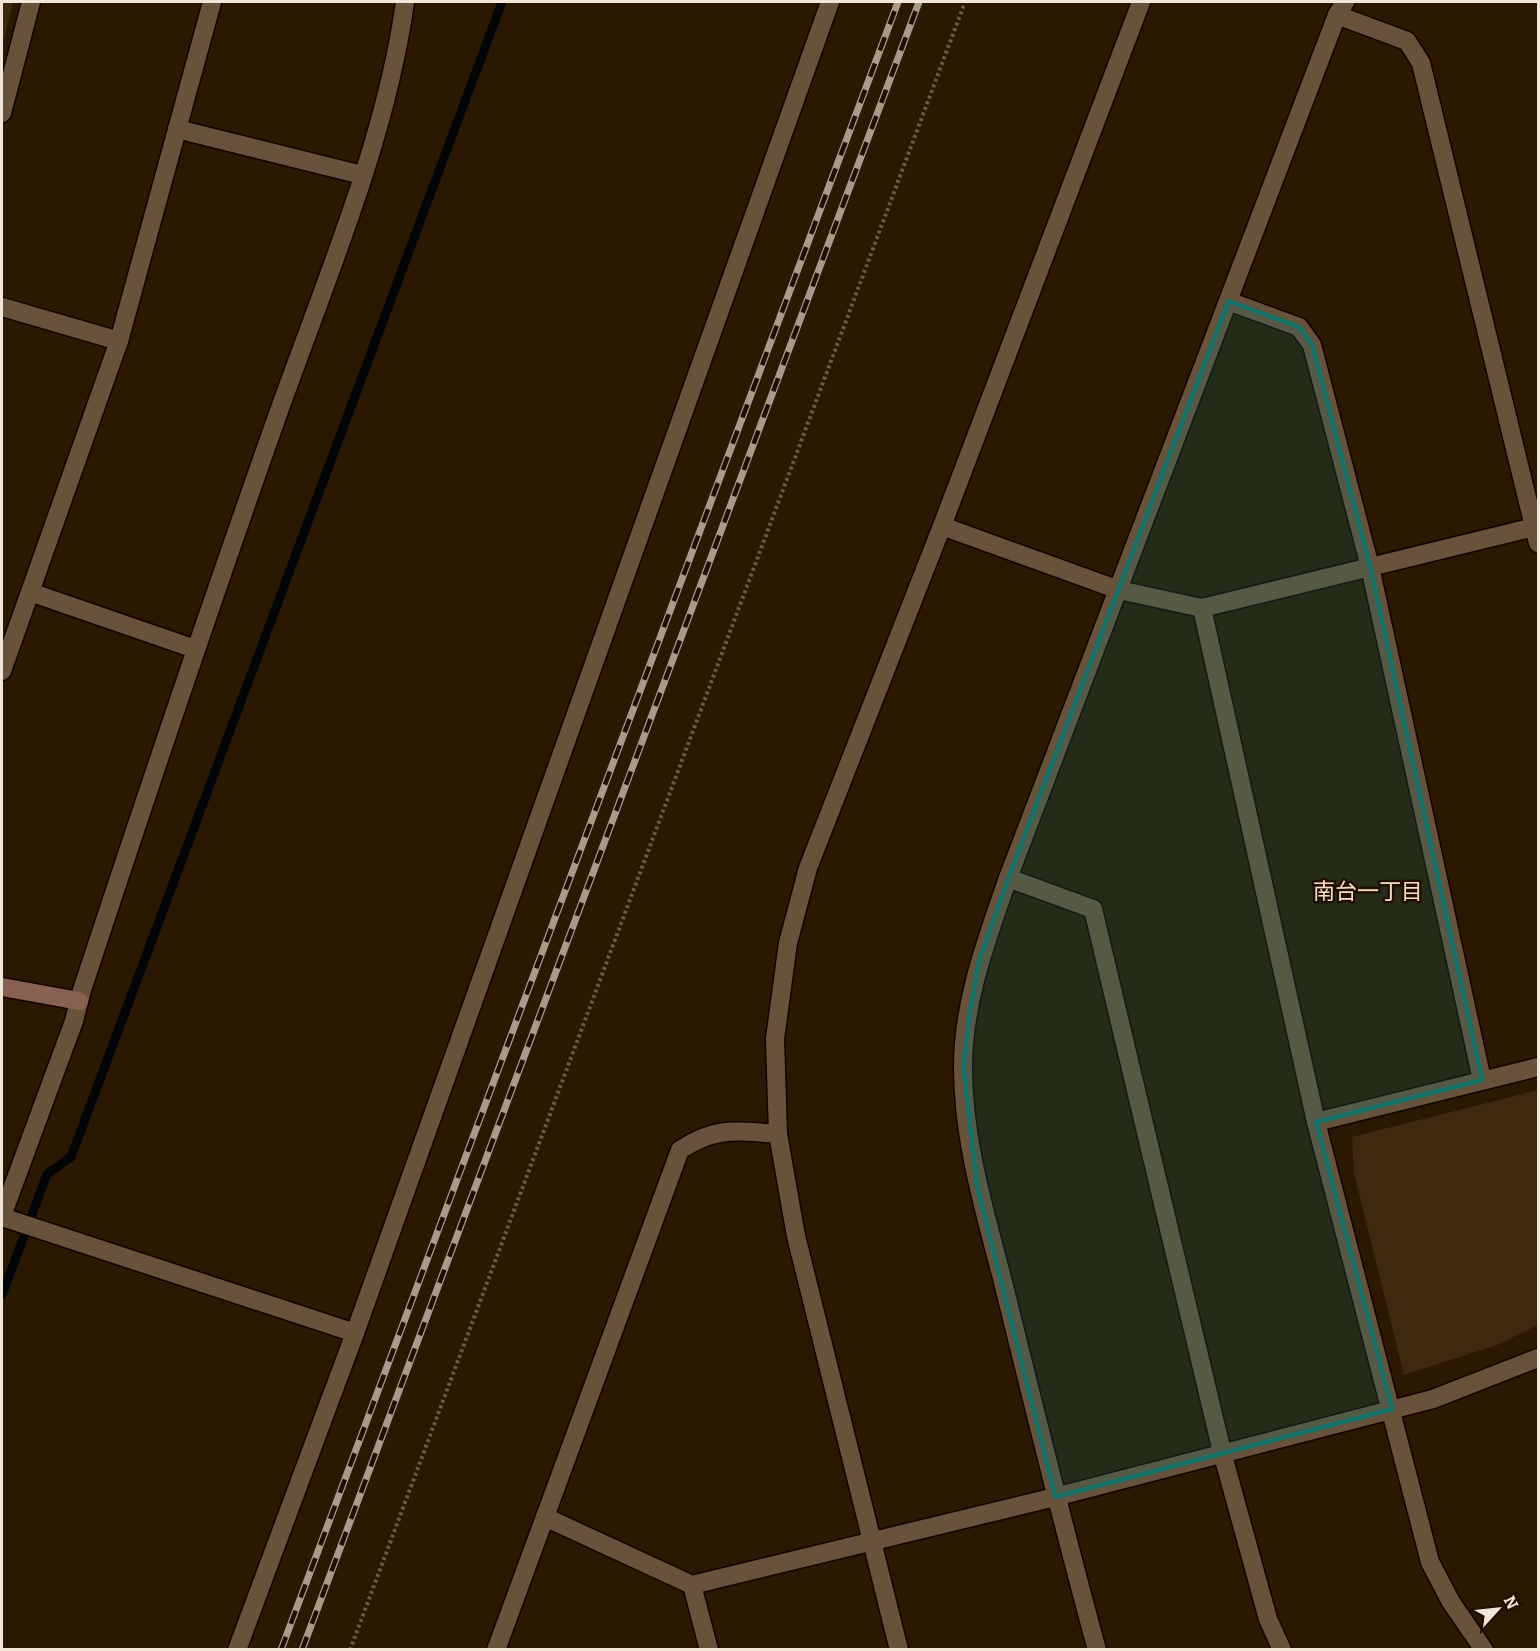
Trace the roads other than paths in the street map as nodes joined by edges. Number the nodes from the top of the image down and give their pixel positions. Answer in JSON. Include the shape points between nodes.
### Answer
{"nodes":[{"id":1,"x":31,"y":2,"type":"edge"},
{"id":2,"x":212,"y":2,"type":"edge"},
{"id":3,"x":405,"y":2,"type":"edge"},
{"id":4,"x":830,"y":2,"type":"edge"},
{"id":5,"x":1141,"y":2,"type":"edge"},
{"id":6,"x":1341,"y":8,"type":"edge"},
{"id":7,"x":2,"y":113,"type":"edge"},
{"id":8,"x":177,"y":129,"type":"junction"},
{"id":9,"x":362,"y":175,"type":"junction"},
{"id":10,"x":1228,"y":301,"type":"junction"},
{"id":11,"x":2,"y":308,"type":"edge"},
{"id":12,"x":119,"y":341,"type":"junction"},
{"id":13,"x":942,"y":526,"type":"junction"},
{"id":14,"x":1537,"y":532,"type":"edge"},
{"id":15,"x":1370,"y":567,"type":"junction"},
{"id":16,"x":1119,"y":590,"type":"junction"},
{"id":17,"x":30,"y":592,"type":"junction"},
{"id":18,"x":1203,"y":608,"type":"junction"},
{"id":19,"x":195,"y":649,"type":"junction"},
{"id":20,"x":2,"y":671,"type":"edge"},
{"id":21,"x":1008,"y":878,"type":"junction"},
{"id":22,"x":2,"y":987,"type":"edge"},
{"id":23,"x":79,"y":1001,"type":"junction"},
{"id":24,"x":1539,"y":1067,"type":"edge"},
{"id":25,"x":1482,"y":1080,"type":"junction"},
{"id":26,"x":1316,"y":1122,"type":"junction"},
{"id":27,"x":778,"y":1134,"type":"junction"},
{"id":28,"x":2,"y":1217,"type":"edge"},
{"id":29,"x":355,"y":1333,"type":"junction"},
{"id":30,"x":1539,"y":1358,"type":"edge"},
{"id":31,"x":1392,"y":1409,"type":"junction"},
{"id":32,"x":1222,"y":1452,"type":"junction"},
{"id":33,"x":1055,"y":1497,"type":"junction"},
{"id":34,"x":545,"y":1517,"type":"junction"},
{"id":35,"x":872,"y":1539,"type":"junction"},
{"id":36,"x":692,"y":1585,"type":"junction"},
{"id":37,"x":237,"y":1650,"type":"edge"},
{"id":38,"x":496,"y":1650,"type":"edge"},
{"id":39,"x":709,"y":1650,"type":"edge"},
{"id":40,"x":899,"y":1650,"type":"edge"},
{"id":41,"x":1097,"y":1650,"type":"edge"},
{"id":42,"x":1282,"y":1650,"type":"edge"},
{"id":43,"x":1484,"y":1650,"type":"edge"}],
"edges":[{"from":1,"to":7,"type":"street"},
{"from":2,"to":8,"type":"street"},
{"from":3,"to":9,"type":"street","via":[[398,50]]},
{"from":4,"to":29,"type":"street"},
{"from":5,"to":13,"type":"street"},
{"from":6,"to":10,"type":"street"},
{"from":6,"to":14,"type":"street","via":[[1407,41],[1421,63]]},
{"from":8,"to":9,"type":"street"},
{"from":8,"to":12,"type":"street"},
{"from":9,"to":19,"type":"street"},
{"from":10,"to":15,"type":"street","via":[[1299,327],[1312,345]]},
{"from":10,"to":16,"type":"street"},
{"from":11,"to":12,"type":"street"},
{"from":12,"to":17,"type":"street"},
{"from":13,"to":16,"type":"street"},
{"from":13,"to":27,"type":"street","via":[[808,868],[788,943],[775,1039]]},
{"from":14,"to":15,"type":"street"},
{"from":15,"to":18,"type":"street"},
{"from":15,"to":25,"type":"street"},
{"from":16,"to":18,"type":"street"},
{"from":16,"to":21,"type":"street"},
{"from":17,"to":19,"type":"street"},
{"from":17,"to":20,"type":"street"},
{"from":18,"to":26,"type":"street"},
{"from":19,"to":23,"type":"street"},
{"from":21,"to":32,"type":"street","via":[[1093,909]]},
{"from":21,"to":33,"type":"street","via":[[978,963],[963,1065],[966,1122],[977,1189]]},
{"from":22,"to":23,"type":"street"},
{"from":23,"to":28,"type":"street"},
{"from":24,"to":25,"type":"street"},
{"from":25,"to":26,"type":"street"},
{"from":26,"to":31,"type":"street"},
{"from":27,"to":34,"type":"street","via":[[733,1131],[703,1135],[680,1150]]},
{"from":27,"to":35,"type":"street","via":[[796,1236]]},
{"from":28,"to":29,"type":"street"},
{"from":29,"to":37,"type":"street"},
{"from":30,"to":31,"type":"street","via":[[1433,1399]]},
{"from":31,"to":32,"type":"street"},
{"from":31,"to":43,"type":"street","via":[[1430,1562],[1451,1602]]},
{"from":32,"to":33,"type":"street"},
{"from":32,"to":42,"type":"street","via":[[1268,1619]]},
{"from":33,"to":35,"type":"street"},
{"from":33,"to":41,"type":"street"},
{"from":34,"to":36,"type":"street"},
{"from":34,"to":38,"type":"street"},
{"from":35,"to":36,"type":"street"},
{"from":35,"to":40,"type":"street"},
{"from":36,"to":39,"type":"street"}]}
